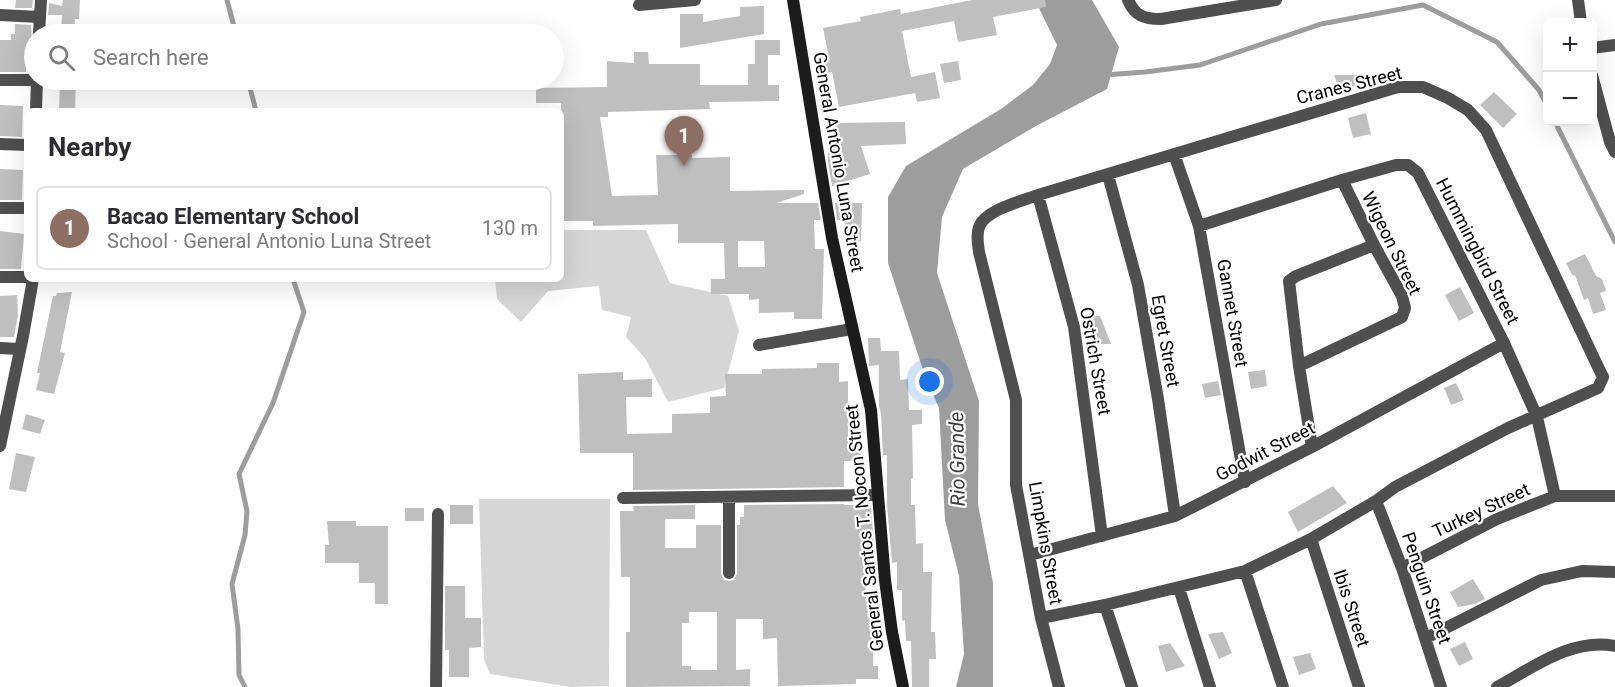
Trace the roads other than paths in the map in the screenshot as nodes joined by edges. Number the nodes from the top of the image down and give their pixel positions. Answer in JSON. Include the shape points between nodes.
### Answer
{"nodes":[{"id":1,"x":41,"y":0,"type":"edge"},
{"id":2,"x":695,"y":0,"type":"edge"},
{"id":3,"x":793,"y":0,"type":"edge"},
{"id":4,"x":1128,"y":0,"type":"edge"},
{"id":5,"x":1276,"y":0,"type":"edge"},
{"id":6,"x":1578,"y":0,"type":"edge"},
{"id":7,"x":1221,"y":4,"type":"edge"},
{"id":8,"x":639,"y":5,"type":"dead end"},
{"id":9,"x":0,"y":15,"type":"edge"},
{"id":10,"x":39,"y":17,"type":"junction"},
{"id":11,"x":1580,"y":18,"type":"edge"},
{"id":12,"x":39,"y":24,"type":"edge"},
{"id":13,"x":1615,"y":45,"type":"edge"},
{"id":14,"x":1597,"y":47,"type":"edge"},
{"id":15,"x":0,"y":80,"type":"edge"},
{"id":16,"x":24,"y":80,"type":"edge"},
{"id":17,"x":1597,"y":89,"type":"edge"},
{"id":18,"x":37,"y":90,"type":"edge"},
{"id":19,"x":36,"y":108,"type":"edge"},
{"id":20,"x":0,"y":144,"type":"edge"},
{"id":21,"x":24,"y":145,"type":"edge"},
{"id":22,"x":1613,"y":145,"type":"edge"},
{"id":23,"x":1174,"y":154,"type":"junction"},
{"id":24,"x":1108,"y":175,"type":"junction"},
{"id":25,"x":1342,"y":180,"type":"junction"},
{"id":26,"x":1038,"y":195,"type":"junction"},
{"id":27,"x":24,"y":207,"type":"edge"},
{"id":28,"x":0,"y":208,"type":"edge"},
{"id":29,"x":1199,"y":226,"type":"junction"},
{"id":30,"x":979,"y":227,"type":"joint"},
{"id":31,"x":1374,"y":245,"type":"junction"},
{"id":32,"x":0,"y":277,"type":"edge"},
{"id":33,"x":24,"y":277,"type":"edge"},
{"id":34,"x":32,"y":282,"type":"edge"},
{"id":35,"x":852,"y":329,"type":"junction"},
{"id":36,"x":1503,"y":343,"type":"junction"},
{"id":37,"x":759,"y":345,"type":"dead end"},
{"id":38,"x":0,"y":348,"type":"edge"},
{"id":39,"x":20,"y":349,"type":"junction"},
{"id":40,"x":1299,"y":366,"type":"junction"},
{"id":41,"x":1537,"y":417,"type":"junction"},
{"id":42,"x":0,"y":446,"type":"edge"},
{"id":43,"x":1312,"y":447,"type":"junction"},
{"id":44,"x":1245,"y":482,"type":"junction"},
{"id":45,"x":878,"y":495,"type":"junction"},
{"id":46,"x":1555,"y":496,"type":"junction"},
{"id":47,"x":1615,"y":496,"type":"edge"},
{"id":48,"x":729,"y":497,"type":"junction"},
{"id":49,"x":623,"y":498,"type":"dead end"},
{"id":50,"x":1376,"y":501,"type":"junction"},
{"id":51,"x":438,"y":514,"type":"dead end"},
{"id":52,"x":1175,"y":516,"type":"junction"},
{"id":53,"x":1102,"y":536,"type":"junction"},
{"id":54,"x":1311,"y":539,"type":"junction"},
{"id":55,"x":1030,"y":555,"type":"junction"},
{"id":56,"x":1402,"y":568,"type":"junction"},
{"id":57,"x":1245,"y":571,"type":"junction"},
{"id":58,"x":1615,"y":572,"type":"edge"},
{"id":59,"x":729,"y":573,"type":"dead end"},
{"id":60,"x":1179,"y":588,"type":"junction"},
{"id":61,"x":1105,"y":605,"type":"junction"},
{"id":62,"x":1041,"y":618,"type":"junction"},
{"id":63,"x":1426,"y":638,"type":"junction"},
{"id":64,"x":1615,"y":646,"type":"edge"},
{"id":65,"x":435,"y":687,"type":"edge"},
{"id":66,"x":903,"y":687,"type":"edge"},
{"id":67,"x":1059,"y":687,"type":"edge"},
{"id":68,"x":1132,"y":687,"type":"edge"},
{"id":69,"x":1210,"y":687,"type":"edge"},
{"id":70,"x":1283,"y":687,"type":"edge"},
{"id":71,"x":1359,"y":687,"type":"edge"},
{"id":72,"x":1441,"y":687,"type":"edge"},
{"id":73,"x":1497,"y":687,"type":"edge"}],
"edges":[{"from":1,"to":10,"type":"street"},
{"from":2,"to":8,"type":"street"},
{"from":3,"to":35,"type":"main road","name":"General Antonio Luna Street","via":[[832,238]]},
{"from":4,"to":7,"type":"street","via":[[1138,15],[1161,20]]},
{"from":5,"to":7,"type":"street"},
{"from":6,"to":11,"type":"street"},
{"from":9,"to":10,"type":"street"},
{"from":10,"to":12,"type":"street"},
{"from":13,"to":14,"type":"street"},
{"from":15,"to":16,"type":"street"},
{"from":17,"to":22,"type":"street"},
{"from":18,"to":19,"type":"street"},
{"from":20,"to":21,"type":"street"},
{"from":23,"to":24,"type":"street","name":"Cranes Street"},
{"from":23,"to":29,"type":"street","name":"Gannet Street"},
{"from":23,"to":41,"type":"street","name":"Cranes Street","via":[[1398,87],[1423,87],[1468,110],[1486,130],[1603,377],[1598,388]]},
{"from":24,"to":26,"type":"street","name":"Cranes Street"},
{"from":24,"to":52,"type":"street","name":"Egret Street","via":[[1138,285]]},
{"from":25,"to":29,"type":"street","name":"Hummingbird Street"},
{"from":25,"to":31,"type":"street","name":"Wigeon Street"},
{"from":25,"to":36,"type":"street","name":"Hummingbird Street","via":[[1396,165],[1408,165],[1418,172]]},
{"from":26,"to":30,"type":"street","name":"Cranes Street","via":[[997,211]]},
{"from":26,"to":53,"type":"street","name":"Ostrich Street","via":[[1074,327]]},
{"from":27,"to":28,"type":"street"},
{"from":29,"to":44,"type":"street","name":"Gannet Street"},
{"from":30,"to":55,"type":"street","name":"Limpkins Street","via":[[979,252],[1016,400],[1016,485]]},
{"from":31,"to":40,"type":"street","via":[[1289,281]]},
{"from":31,"to":40,"type":"street","name":"Wigeon Street","via":[[1402,296],[1402,317]]},
{"from":32,"to":33,"type":"street"},
{"from":34,"to":39,"type":"street"},
{"from":35,"to":37,"type":"street"},
{"from":35,"to":45,"type":"main road","name":"General Santos T. Nocon Street","via":[[871,410]]},
{"from":36,"to":41,"type":"street","name":"Hummingbird Street"},
{"from":36,"to":43,"type":"street","name":"Godwit Street"},
{"from":38,"to":39,"type":"street"},
{"from":39,"to":42,"type":"street"},
{"from":40,"to":43,"type":"street"},
{"from":41,"to":46,"type":"street","name":"Hummingbird Street"},
{"from":41,"to":50,"type":"street","via":[[1406,481]]},
{"from":43,"to":44,"type":"street","name":"Godwit Street"},
{"from":44,"to":52,"type":"street","name":"Godwit Street"},
{"from":45,"to":48,"type":"street"},
{"from":45,"to":66,"type":"main road","name":"General Santos T. Nocon Street","via":[[885,580]]},
{"from":46,"to":47,"type":"street","name":"Turkey Street"},
{"from":46,"to":56,"type":"street","name":"Turkey Street","via":[[1497,519]]},
{"from":48,"to":49,"type":"street"},
{"from":48,"to":59,"type":"street"},
{"from":50,"to":54,"type":"street"},
{"from":50,"to":56,"type":"street","name":"Penguin Street"},
{"from":51,"to":65,"type":"street"},
{"from":52,"to":53,"type":"street","name":"Godwit Street"},
{"from":53,"to":55,"type":"street","name":"Godwit Street"},
{"from":54,"to":57,"type":"street"},
{"from":54,"to":71,"type":"street","name":"Ibis Street"},
{"from":55,"to":62,"type":"street","name":"Limpkins Street"},
{"from":56,"to":63,"type":"street","name":"Penguin Street"},
{"from":57,"to":60,"type":"street"},
{"from":57,"to":70,"type":"street"},
{"from":58,"to":63,"type":"street","via":[[1582,571],[1541,580]]},
{"from":60,"to":61,"type":"street"},
{"from":60,"to":69,"type":"street"},
{"from":61,"to":62,"type":"street"},
{"from":61,"to":68,"type":"street"},
{"from":62,"to":67,"type":"street","name":"Limpkins Street"},
{"from":63,"to":72,"type":"street","name":"Penguin Street"},
{"from":64,"to":73,"type":"street","via":[[1583,646]]}]}
